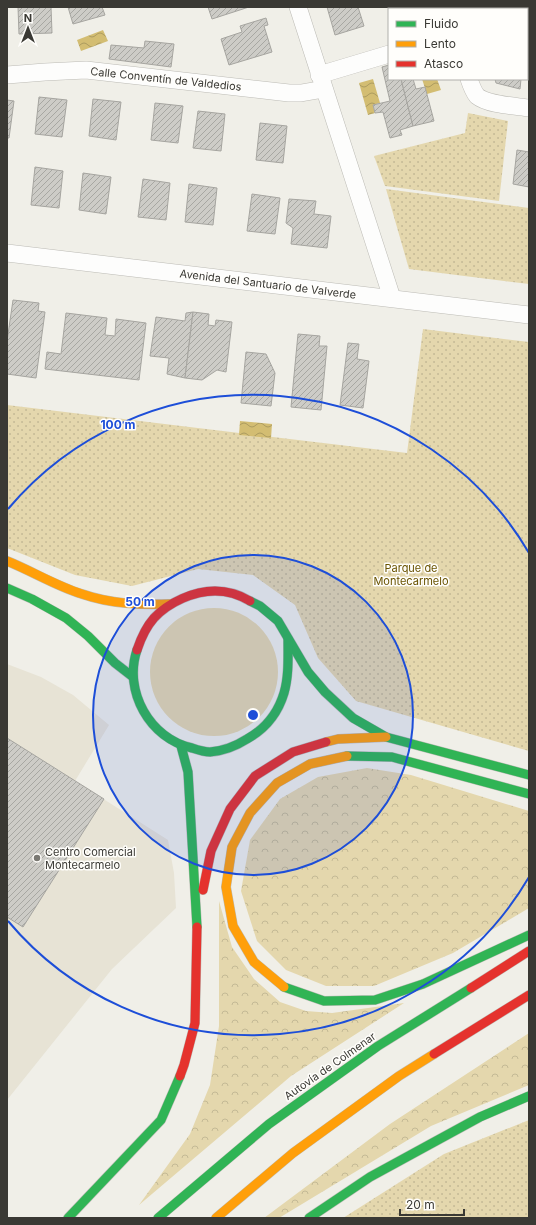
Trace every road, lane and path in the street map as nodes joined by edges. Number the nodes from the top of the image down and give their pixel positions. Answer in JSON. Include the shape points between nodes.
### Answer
{"nodes":[{"id":1,"x":298,"y":7,"type":"edge"},
{"id":2,"x":388,"y":54,"type":"edge"},
{"id":3,"x":7,"y":75,"type":"edge"},
{"id":4,"x":469,"y":80,"type":"edge"},
{"id":5,"x":322,"y":82,"type":"junction"},
{"id":6,"x":529,"y":108,"type":"edge"},
{"id":7,"x":7,"y":252,"type":"edge"},
{"id":8,"x":392,"y":298,"type":"junction"},
{"id":9,"x":529,"y":315,"type":"edge"},
{"id":10,"x":7,"y":561,"type":"edge"},
{"id":11,"x":7,"y":588,"type":"edge"},
{"id":12,"x":170,"y":604,"type":"junction"},
{"id":13,"x":288,"y":639,"type":"junction"},
{"id":14,"x":133,"y":677,"type":"junction"},
{"id":15,"x":386,"y":737,"type":"junction"},
{"id":16,"x":181,"y":746,"type":"junction"},
{"id":17,"x":529,"y":776,"type":"edge"},
{"id":18,"x":526,"y":793,"type":"edge"},
{"id":19,"x":197,"y":923,"type":"junction"},
{"id":20,"x":529,"y":935,"type":"edge"},
{"id":21,"x":529,"y":951,"type":"edge"},
{"id":22,"x":529,"y":995,"type":"edge"},
{"id":23,"x":529,"y":1096,"type":"edge"},
{"id":24,"x":68,"y":1218,"type":"edge"},
{"id":25,"x":158,"y":1218,"type":"edge"},
{"id":26,"x":216,"y":1218,"type":"edge"},
{"id":27,"x":309,"y":1218,"type":"edge"}],
"edges":[{"from":1,"to":5,"type":"street"},
{"from":2,"to":5,"type":"street","name":"Calle Conventín de Valdedios"},
{"from":3,"to":5,"type":"street","name":"Calle Conventín de Valdedios","via":[[86,70],[289,93],[301,93]]},
{"from":4,"to":6,"type":"street","via":[[477,96],[486,101]]},
{"from":5,"to":8,"type":"street"},
{"from":7,"to":8,"type":"street","name":"Avenida del Santuario de Valverde"},
{"from":8,"to":9,"type":"street","name":"Avenida del Santuario de Valverde"},
{"from":10,"to":12,"type":"main road","via":[[94,598],[133,605]]},
{"from":11,"to":14,"type":"main road","via":[[66,618]]},
{"from":12,"to":13,"type":"main road","via":[[192,594],[215,591],[239,595],[260,606],[278,622]]},
{"from":12,"to":14,"type":"main road","via":[[154,618],[142,636],[135,656]]},
{"from":13,"to":15,"type":"main road","via":[[308,672],[325,692],[353,718]]},
{"from":13,"to":16,"type":"main road","via":[[284,693],[274,716],[256,734],[235,746],[209,752]]},
{"from":14,"to":16,"type":"main road","via":[[137,699],[147,718],[162,735]]},
{"from":15,"to":17,"type":"main road"},
{"from":15,"to":19,"type":"main road","via":[[338,739],[293,752],[255,776],[230,809],[211,851]]},
{"from":16,"to":19,"type":"main road","via":[[188,772]]},
{"from":18,"to":20,"type":"main road","via":[[392,757],[351,755],[310,764],[277,783],[250,812],[232,847],[226,887],[233,926],[254,962],[284,987],[324,1001],[375,1000],[423,984]]},
{"from":19,"to":24,"type":"main road","via":[[195,1023],[184,1065],[161,1120]]},
{"from":21,"to":25,"type":"main road","name":"Autovía de Colmenar","via":[[378,1046],[269,1124]]},
{"from":22,"to":26,"type":"main road","via":[[399,1076],[293,1153]]},
{"from":23,"to":27,"type":"main road","via":[[480,1117],[370,1177]]}]}
